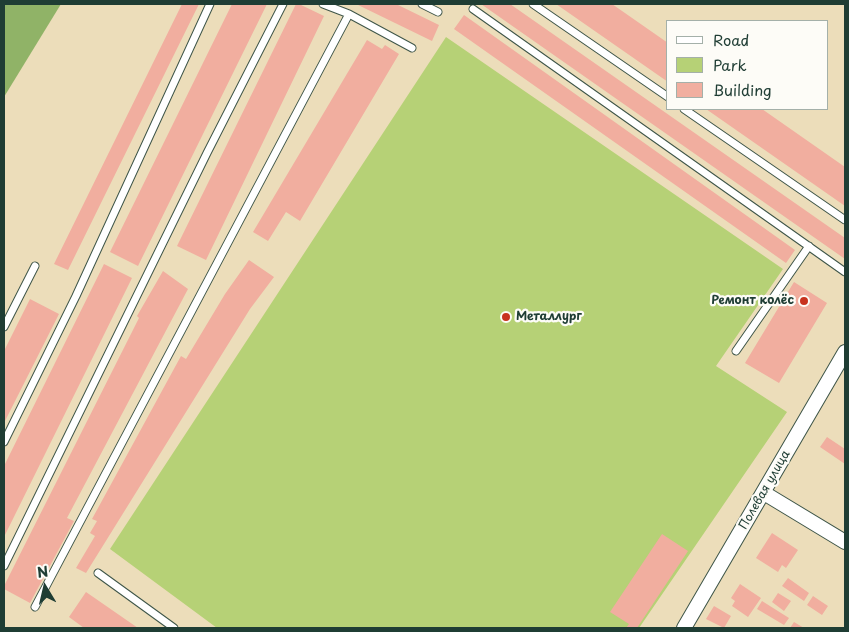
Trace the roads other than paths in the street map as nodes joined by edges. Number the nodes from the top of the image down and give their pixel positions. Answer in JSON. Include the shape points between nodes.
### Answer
{"nodes":[{"id":1,"x":210,"y":4,"type":"edge"},
{"id":2,"x":283,"y":4,"type":"edge"},
{"id":3,"x":323,"y":4,"type":"edge"},
{"id":4,"x":422,"y":4,"type":"edge"},
{"id":5,"x":533,"y":4,"type":"edge"},
{"id":6,"x":473,"y":9,"type":"dead end"},
{"id":7,"x":438,"y":12,"type":"dead end"},
{"id":8,"x":349,"y":14,"type":"junction"},
{"id":9,"x":412,"y":48,"type":"dead end"},
{"id":10,"x":666,"y":96,"type":"edge"},
{"id":11,"x":685,"y":110,"type":"edge"},
{"id":12,"x":845,"y":220,"type":"edge"},
{"id":13,"x":810,"y":246,"type":"junction"},
{"id":14,"x":36,"y":266,"type":"dead end"},
{"id":15,"x":845,"y":272,"type":"edge"},
{"id":16,"x":4,"y":327,"type":"edge"},
{"id":17,"x":736,"y":351,"type":"dead end"},
{"id":18,"x":845,"y":352,"type":"edge"},
{"id":19,"x":4,"y":442,"type":"edge"},
{"id":20,"x":764,"y":493,"type":"junction"},
{"id":21,"x":845,"y":542,"type":"edge"},
{"id":22,"x":4,"y":566,"type":"edge"},
{"id":23,"x":98,"y":573,"type":"dead end"},
{"id":24,"x":34,"y":607,"type":"dead end"},
{"id":25,"x":174,"y":628,"type":"edge"},
{"id":26,"x":684,"y":628,"type":"edge"}],
"edges":[{"from":1,"to":19,"type":"lane","via":[[76,296]]},
{"from":2,"to":22,"type":"lane"},
{"from":3,"to":8,"type":"lane"},
{"from":4,"to":7,"type":"lane"},
{"from":5,"to":10,"type":"lane"},
{"from":6,"to":13,"type":"lane"},
{"from":8,"to":9,"type":"lane"},
{"from":8,"to":24,"type":"lane"},
{"from":11,"to":12,"type":"lane"},
{"from":13,"to":15,"type":"lane"},
{"from":13,"to":17,"type":"lane"},
{"from":14,"to":16,"type":"lane"},
{"from":18,"to":20,"type":"street","name":"Полевая улица"},
{"from":20,"to":21,"type":"street"},
{"from":20,"to":26,"type":"street","name":"Полевая улица"},
{"from":23,"to":25,"type":"lane"}]}
